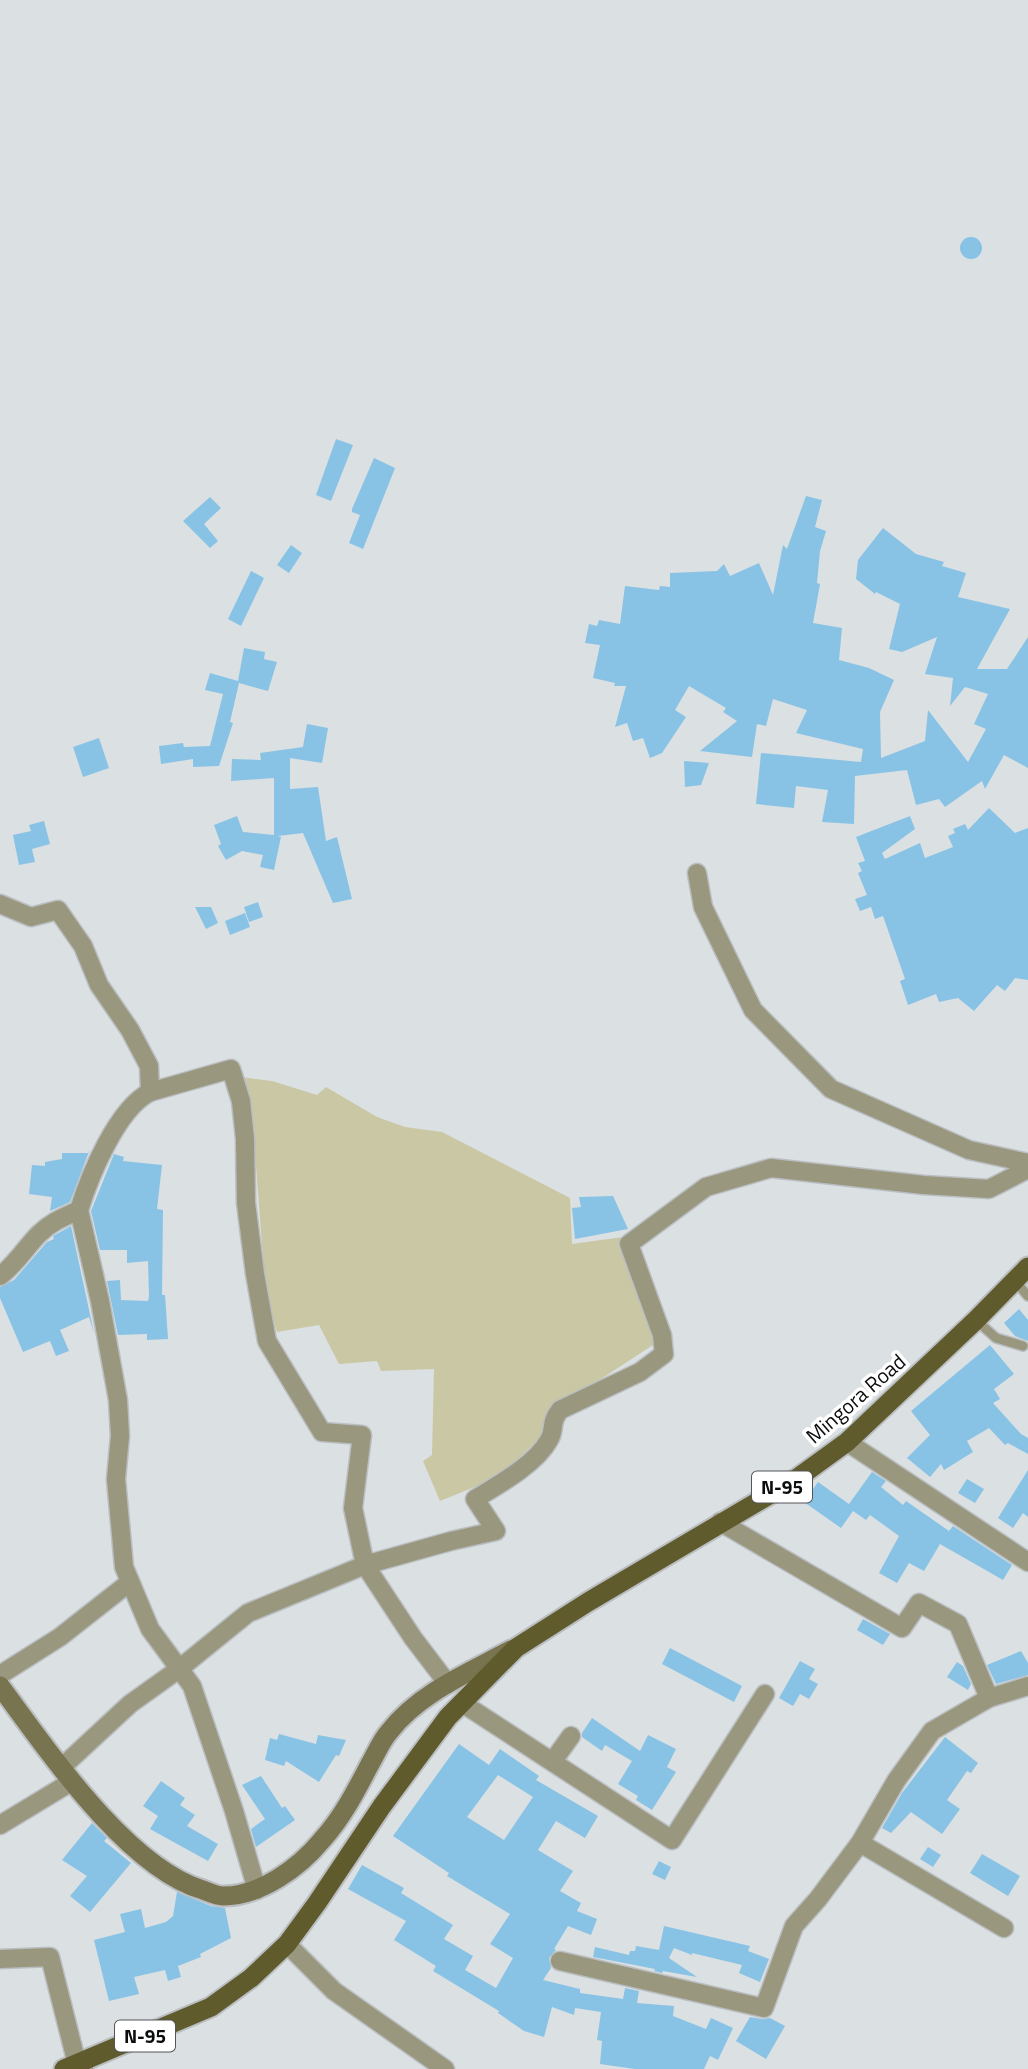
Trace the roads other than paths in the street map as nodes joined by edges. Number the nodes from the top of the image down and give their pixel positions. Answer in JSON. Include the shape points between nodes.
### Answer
{"nodes":[{"id":1,"x":696,"y":873,"type":"dead end"},
{"id":2,"x":0,"y":904,"type":"edge"},
{"id":3,"x":150,"y":1092,"type":"junction"},
{"id":4,"x":1028,"y":1163,"type":"edge"},
{"id":5,"x":1028,"y":1169,"type":"edge"},
{"id":6,"x":79,"y":1210,"type":"junction"},
{"id":7,"x":1022,"y":1274,"type":"edge"},
{"id":8,"x":0,"y":1276,"type":"edge"},
{"id":9,"x":1028,"y":1296,"type":"edge"},
{"id":10,"x":976,"y":1320,"type":"junction"},
{"id":11,"x":1023,"y":1346,"type":"dead end"},
{"id":12,"x":847,"y":1442,"type":"junction"},
{"id":13,"x":720,"y":1522,"type":"junction"},
{"id":14,"x":1028,"y":1562,"type":"edge"},
{"id":15,"x":365,"y":1565,"type":"junction"},
{"id":16,"x":130,"y":1582,"type":"junction"},
{"id":17,"x":516,"y":1648,"type":"junction"},
{"id":18,"x":179,"y":1669,"type":"junction"},
{"id":19,"x":0,"y":1675,"type":"edge"},
{"id":20,"x":448,"y":1684,"type":"junction"},
{"id":21,"x":0,"y":1686,"type":"edge"},
{"id":22,"x":1028,"y":1686,"type":"edge"},
{"id":23,"x":765,"y":1694,"type":"dead end"},
{"id":24,"x":989,"y":1698,"type":"junction"},
{"id":25,"x":462,"y":1703,"type":"junction"},
{"id":26,"x":571,"y":1736,"type":"dead end"},
{"id":27,"x":553,"y":1761,"type":"junction"},
{"id":28,"x":66,"y":1775,"type":"junction"},
{"id":29,"x":0,"y":1825,"type":"edge"},
{"id":30,"x":860,"y":1843,"type":"junction"},
{"id":31,"x":257,"y":1890,"type":"junction"},
{"id":32,"x":1004,"y":1928,"type":"dead end"},
{"id":33,"x":287,"y":1944,"type":"junction"},
{"id":34,"x":0,"y":1959,"type":"edge"},
{"id":35,"x":560,"y":1961,"type":"dead end"},
{"id":36,"x":75,"y":2067,"type":"edge"},
{"id":37,"x":445,"y":2069,"type":"edge"}],
"edges":[{"from":1,"to":4,"type":"street","via":[[703,907],[753,1010],[831,1089],[969,1150]]},
{"from":2,"to":3,"type":"street","via":[[31,916],[58,910],[149,1066]]},
{"from":3,"to":6,"type":"street","via":[[139,1098],[102,1150]]},
{"from":3,"to":15,"type":"street","via":[[231,1069],[241,1101],[246,1203],[267,1341],[322,1432],[362,1435],[353,1508]]},
{"from":5,"to":15,"type":"street","via":[[989,1189],[771,1168],[706,1187],[629,1244],[662,1335],[664,1354],[640,1372],[560,1410],[542,1449],[505,1481],[475,1499],[496,1531]]},
{"from":6,"to":8,"type":"street","via":[[54,1221]]},
{"from":6,"to":16,"type":"street","via":[[118,1400],[116,1479],[124,1567]]},
{"from":7,"to":9,"type":"lane"},
{"from":7,"to":10,"type":"main road","name":"Mingora Road","number":"N-95"},
{"from":10,"to":11,"type":"lane","via":[[996,1338]]},
{"from":10,"to":12,"type":"main road","name":"Mingora Road","number":"N-95"},
{"from":12,"to":13,"type":"main road","name":"Mingora Road","number":"N-95","via":[[796,1479]]},
{"from":12,"to":14,"type":"street"},
{"from":13,"to":17,"type":"main road","name":"Mingora Road","number":"N-95"},
{"from":13,"to":24,"type":"street","via":[[902,1628],[919,1603],[958,1625]]},
{"from":15,"to":18,"type":"street","via":[[248,1613]]},
{"from":15,"to":20,"type":"street"},
{"from":16,"to":18,"type":"street","via":[[150,1629]]},
{"from":16,"to":19,"type":"street","via":[[60,1637]]},
{"from":17,"to":20,"type":"main road"},
{"from":17,"to":25,"type":"main road","number":"N-95"},
{"from":18,"to":28,"type":"street","via":[[130,1704]]},
{"from":18,"to":31,"type":"street","via":[[192,1686]]},
{"from":20,"to":31,"type":"main road","via":[[418,1702],[388,1733],[347,1807],[321,1842],[290,1870]]},
{"from":21,"to":28,"type":"main road"},
{"from":22,"to":24,"type":"street"},
{"from":23,"to":27,"type":"street","via":[[672,1840]]},
{"from":24,"to":30,"type":"street","via":[[933,1731],[896,1780]]},
{"from":25,"to":27,"type":"street"},
{"from":25,"to":33,"type":"main road","number":"N-95","via":[[382,1806]]},
{"from":26,"to":27,"type":"street"},
{"from":28,"to":29,"type":"street"},
{"from":28,"to":31,"type":"main road","via":[[153,1865],[189,1886],[222,1896]]},
{"from":30,"to":32,"type":"street"},
{"from":30,"to":35,"type":"street","via":[[794,1926],[764,2008]]},
{"from":33,"to":36,"type":"main road","number":"N-95","via":[[211,2007]]},
{"from":33,"to":37,"type":"street","via":[[334,1991]]},
{"from":34,"to":36,"type":"street","via":[[50,1957]]}]}
